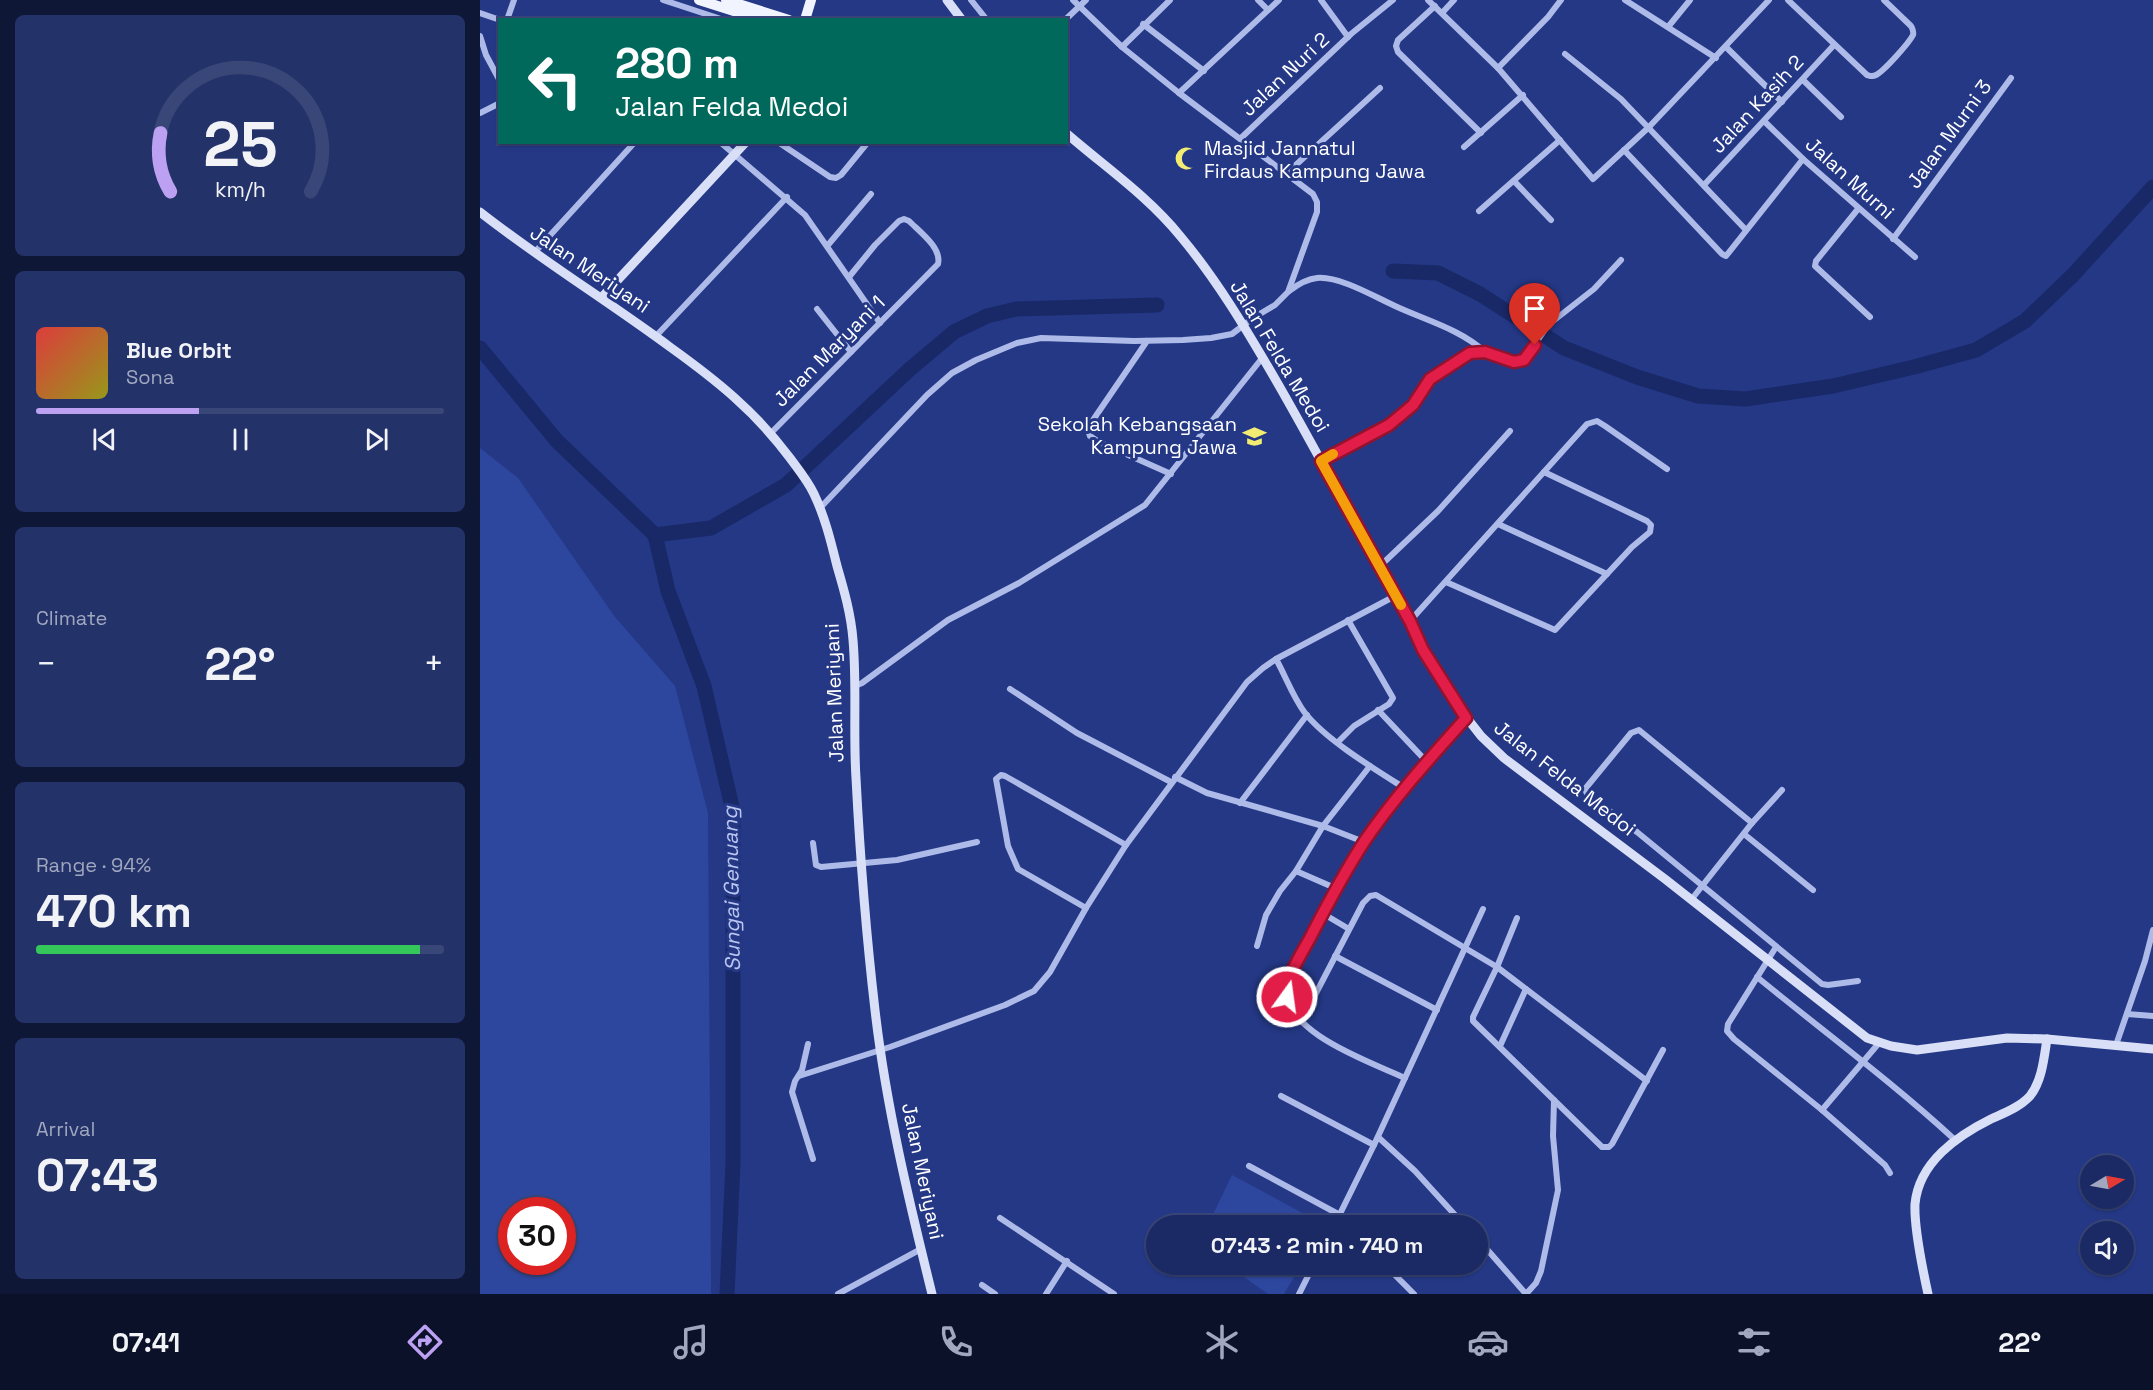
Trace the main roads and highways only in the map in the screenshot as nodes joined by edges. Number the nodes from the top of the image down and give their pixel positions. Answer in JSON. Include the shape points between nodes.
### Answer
{"nodes":[{"id":1,"x":699,"y":0,"type":"edge"},
{"id":2,"x":726,"y":0,"type":"edge"},
{"id":3,"x":811,"y":0,"type":"edge"},
{"id":4,"x":754,"y":18,"type":"edge"},
{"id":5,"x":783,"y":18,"type":"edge"},
{"id":6,"x":806,"y":18,"type":"edge"}],
"edges":[{"from":1,"to":4,"type":"main road"},
{"from":2,"to":5,"type":"main road"},
{"from":3,"to":6,"type":"main road"}]}
